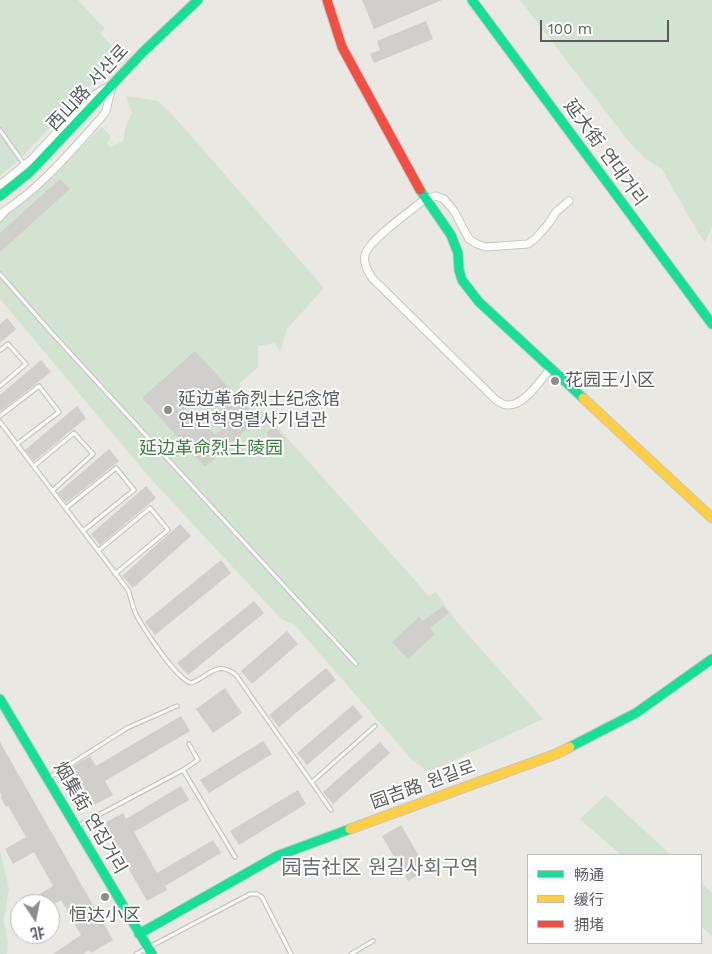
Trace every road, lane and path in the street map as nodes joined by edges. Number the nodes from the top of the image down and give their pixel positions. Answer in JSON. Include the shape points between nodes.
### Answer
{"nodes":[{"id":1,"x":198,"y":0,"type":"edge"},
{"id":2,"x":326,"y":0,"type":"edge"},
{"id":3,"x":472,"y":0,"type":"edge"},
{"id":4,"x":113,"y":84,"type":"junction"},
{"id":5,"x":0,"y":130,"type":"edge"},
{"id":6,"x":24,"y":165,"type":"junction"},
{"id":7,"x":0,"y":185,"type":"edge"},
{"id":8,"x":0,"y":196,"type":"edge"},
{"id":9,"x":425,"y":199,"type":"junction"},
{"id":10,"x":569,"y":201,"type":"dead end"},
{"id":11,"x":15,"y":204,"type":"junction"},
{"id":12,"x":0,"y":214,"type":"edge"},
{"id":13,"x":0,"y":220,"type":"edge"},
{"id":14,"x":0,"y":274,"type":"edge"},
{"id":15,"x":712,"y":324,"type":"edge"},
{"id":16,"x":0,"y":350,"type":"edge"},
{"id":17,"x":550,"y":369,"type":"junction"},
{"id":18,"x":0,"y":386,"type":"edge"},
{"id":19,"x":0,"y":416,"type":"edge"},
{"id":20,"x":0,"y":422,"type":"edge"},
{"id":21,"x":17,"y":444,"type":"junction"},
{"id":22,"x":34,"y":466,"type":"junction"},
{"id":23,"x":52,"y":491,"type":"junction"},
{"id":24,"x":66,"y":508,"type":"junction"},
{"id":25,"x":712,"y":518,"type":"edge"},
{"id":26,"x":83,"y":532,"type":"junction"},
{"id":27,"x":98,"y":551,"type":"junction"},
{"id":28,"x":115,"y":574,"type":"junction"},
{"id":29,"x":712,"y":659,"type":"edge"},
{"id":30,"x":356,"y":664,"type":"dead end"},
{"id":31,"x":0,"y":699,"type":"edge"},
{"id":32,"x":177,"y":706,"type":"dead end"},
{"id":33,"x":374,"y":726,"type":"dead end"},
{"id":34,"x":188,"y":744,"type":"dead end"},
{"id":35,"x":183,"y":770,"type":"junction"},
{"id":36,"x":48,"y":779,"type":"junction"},
{"id":37,"x":312,"y":782,"type":"junction"},
{"id":38,"x":331,"y":810,"type":"dead end"},
{"id":39,"x":76,"y":827,"type":"junction"},
{"id":40,"x":235,"y":857,"type":"dead end"},
{"id":41,"x":139,"y":934,"type":"junction"},
{"id":42,"x":372,"y":941,"type":"dead end"},
{"id":43,"x":151,"y":951,"type":"edge"},
{"id":44,"x":136,"y":954,"type":"edge"},
{"id":45,"x":292,"y":954,"type":"edge"},
{"id":46,"x":351,"y":954,"type":"edge"}],
"edges":[{"from":1,"to":4,"type":"street","name":"西山路 서산로"},
{"from":2,"to":9,"type":"street","via":[[342,48]]},
{"from":3,"to":15,"type":"street","name":"延大街 연대거리"},
{"from":4,"to":6,"type":"street","via":[[89,98]]},
{"from":4,"to":8,"type":"street","name":"西山路 서산로","via":[[30,172]]},
{"from":4,"to":11,"type":"street","via":[[101,118],[57,167]]},
{"from":5,"to":6,"type":"lane"},
{"from":6,"to":7,"type":"street"},
{"from":9,"to":10,"type":"street","via":[[436,196],[444,199],[469,239],[486,247],[528,244]]},
{"from":9,"to":17,"type":"street","via":[[451,235],[458,253],[462,280],[479,302]]},
{"from":9,"to":17,"type":"street","via":[[374,242],[366,253],[366,267],[372,278],[496,400],[507,405],[516,404]]},
{"from":11,"to":12,"type":"street"},
{"from":11,"to":13,"type":"lane"},
{"from":14,"to":30,"type":"lane"},
{"from":16,"to":18,"type":"lane","via":[[8,344],[26,364]]},
{"from":17,"to":25,"type":"street"},
{"from":19,"to":21,"type":"lane","via":[[39,386],[59,412]]},
{"from":20,"to":21,"type":"lane"},
{"from":21,"to":22,"type":"lane"},
{"from":22,"to":23,"type":"lane"},
{"from":22,"to":23,"type":"lane","via":[[74,433],[93,454]]},
{"from":23,"to":24,"type":"lane"},
{"from":24,"to":26,"type":"lane"},
{"from":24,"to":26,"type":"lane","via":[[116,468],[134,490]]},
{"from":26,"to":27,"type":"lane"},
{"from":27,"to":28,"type":"lane"},
{"from":27,"to":28,"type":"lane","via":[[150,508],[168,530]]},
{"from":28,"to":37,"type":"lane","via":[[128,590],[138,619],[184,681],[191,683],[218,668],[236,675]]},
{"from":29,"to":41,"type":"street","name":"园吉路 원길로","via":[[636,713],[589,738],[505,773],[277,856]]},
{"from":31,"to":36,"type":"street","name":"烟集街 연집거리"},
{"from":32,"to":36,"type":"lane","via":[[127,728]]},
{"from":33,"to":37,"type":"lane"},
{"from":34,"to":35,"type":"lane","via":[[198,760]]},
{"from":35,"to":39,"type":"lane"},
{"from":35,"to":40,"type":"lane"},
{"from":36,"to":39,"type":"street","name":"烟集街 연집거리"},
{"from":37,"to":38,"type":"lane"},
{"from":39,"to":41,"type":"street","name":"烟集街 연집거리"},
{"from":41,"to":43,"type":"street","name":"烟集街 연집거리"},
{"from":42,"to":46,"type":"lane"},
{"from":43,"to":44,"type":"lane"},
{"from":43,"to":45,"type":"lane","via":[[250,894],[257,894],[262,897]]}]}
